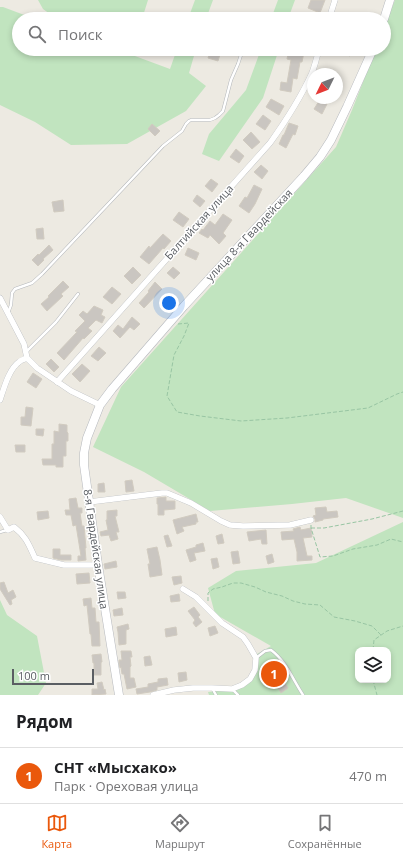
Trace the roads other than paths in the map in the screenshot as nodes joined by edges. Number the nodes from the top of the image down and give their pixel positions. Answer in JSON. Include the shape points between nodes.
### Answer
{"nodes":[{"id":1,"x":334,"y":0,"type":"edge"},
{"id":2,"x":390,"y":0,"type":"edge"},
{"id":3,"x":331,"y":12,"type":"edge"},
{"id":4,"x":386,"y":12,"type":"edge"},
{"id":5,"x":241,"y":56,"type":"edge"},
{"id":6,"x":317,"y":56,"type":"edge"},
{"id":7,"x":370,"y":56,"type":"edge"},
{"id":8,"x":78,"y":294,"type":"dead end"},
{"id":9,"x":0,"y":298,"type":"edge"},
{"id":10,"x":8,"y":313,"type":"junction"},
{"id":11,"x":27,"y":354,"type":"junction"},
{"id":12,"x":57,"y":382,"type":"junction"},
{"id":13,"x":0,"y":400,"type":"edge"},
{"id":14,"x":100,"y":405,"type":"junction"},
{"id":15,"x":89,"y":502,"type":"junction"},
{"id":16,"x":0,"y":517,"type":"edge"},
{"id":17,"x":311,"y":520,"type":"dead end"},
{"id":18,"x":8,"y":530,"type":"junction"},
{"id":19,"x":0,"y":532,"type":"edge"},
{"id":20,"x":98,"y":565,"type":"junction"},
{"id":21,"x":183,"y":590,"type":"dead end"},
{"id":22,"x":256,"y":658,"type":"junction"},
{"id":23,"x":212,"y":688,"type":"junction"},
{"id":24,"x":232,"y":689,"type":"junction"},
{"id":25,"x":119,"y":695,"type":"edge"},
{"id":26,"x":153,"y":695,"type":"edge"},
{"id":27,"x":216,"y":695,"type":"edge"},
{"id":28,"x":238,"y":695,"type":"edge"},
{"id":29,"x":304,"y":695,"type":"edge"}],
"edges":[{"from":1,"to":3,"type":"street"},
{"from":2,"to":4,"type":"street"},
{"from":5,"to":10,"type":"lane","via":[[230,80],[223,111],[210,120],[192,120],[186,124],[42,274],[32,283],[12,292]]},
{"from":6,"to":12,"type":"street","name":"Балтийская улица","via":[[307,82],[270,143]]},
{"from":7,"to":14,"type":"street","name":"улица 8-я Гвардейская","via":[[331,140],[320,157],[184,306]]},
{"from":8,"to":11,"type":"lane"},
{"from":9,"to":10,"type":"street"},
{"from":10,"to":11,"type":"street"},
{"from":11,"to":12,"type":"street","via":[[37,368]]},
{"from":11,"to":13,"type":"street","via":[[13,368]]},
{"from":12,"to":14,"type":"street"},
{"from":14,"to":15,"type":"street","name":"8-я Гвардейская улица","via":[[84,453]]},
{"from":15,"to":17,"type":"street","via":[[167,493],[230,525],[290,525]]},
{"from":15,"to":20,"type":"street","name":"8-я Гвардейская улица"},
{"from":16,"to":18,"type":"street"},
{"from":18,"to":19,"type":"lane"},
{"from":18,"to":20,"type":"street","via":[[14,527],[24,536],[35,558],[64,565]]},
{"from":20,"to":25,"type":"street","name":"8-я Гвардейская улица"},
{"from":21,"to":22,"type":"street","via":[[196,597],[222,623],[243,637]]},
{"from":22,"to":24,"type":"street","via":[[255,670],[250,679]]},
{"from":22,"to":29,"type":"lane","via":[[271,650],[278,655]]},
{"from":23,"to":24,"type":"street"},
{"from":23,"to":26,"type":"street","via":[[174,690]]},
{"from":23,"to":27,"type":"lane"},
{"from":24,"to":28,"type":"lane"}]}
